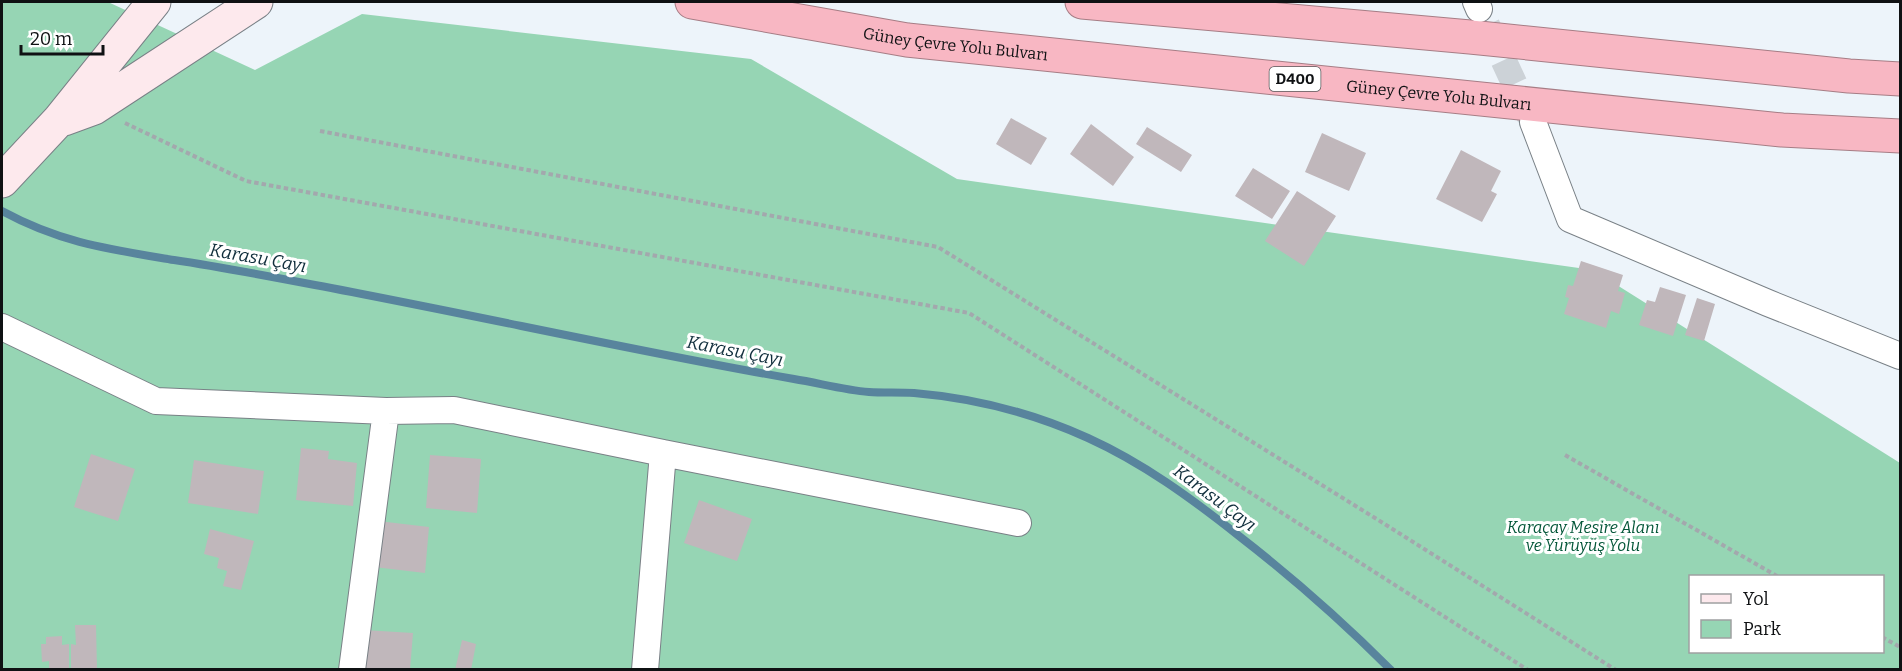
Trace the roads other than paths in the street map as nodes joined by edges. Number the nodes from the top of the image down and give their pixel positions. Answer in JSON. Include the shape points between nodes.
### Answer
{"nodes":[{"id":1,"x":154,"y":2,"type":"edge"},
{"id":2,"x":256,"y":2,"type":"edge"},
{"id":3,"x":692,"y":2,"type":"edge"},
{"id":4,"x":1082,"y":2,"type":"edge"},
{"id":5,"x":1900,"y":78,"type":"edge"},
{"id":6,"x":59,"y":120,"type":"junction"},
{"id":7,"x":1533,"y":122,"type":"tunnel mouth"},
{"id":8,"x":1900,"y":136,"type":"edge"},
{"id":9,"x":2,"y":181,"type":"edge"},
{"id":10,"x":2,"y":327,"type":"edge"},
{"id":11,"x":1900,"y":356,"type":"edge"},
{"id":12,"x":386,"y":411,"type":"junction"},
{"id":13,"x":663,"y":453,"type":"junction"},
{"id":14,"x":1018,"y":524,"type":"dead end"},
{"id":15,"x":352,"y":669,"type":"edge"},
{"id":16,"x":645,"y":669,"type":"edge"}],
"edges":[{"from":1,"to":6,"type":"street"},
{"from":2,"to":6,"type":"street","via":[[94,108]]},
{"from":3,"to":8,"type":"highway","name":"Güney Çevre Yolu Bulvarı","number":"D400","via":[[907,40],[1782,130]]},
{"from":4,"to":5,"type":"highway"},
{"from":6,"to":9,"type":"street"},
{"from":7,"to":11,"type":"street","via":[[1570,219]]},
{"from":10,"to":12,"type":"street","via":[[156,401]]},
{"from":12,"to":13,"type":"street","via":[[454,410]]},
{"from":12,"to":15,"type":"street"},
{"from":13,"to":14,"type":"street"},
{"from":13,"to":16,"type":"street"}]}
